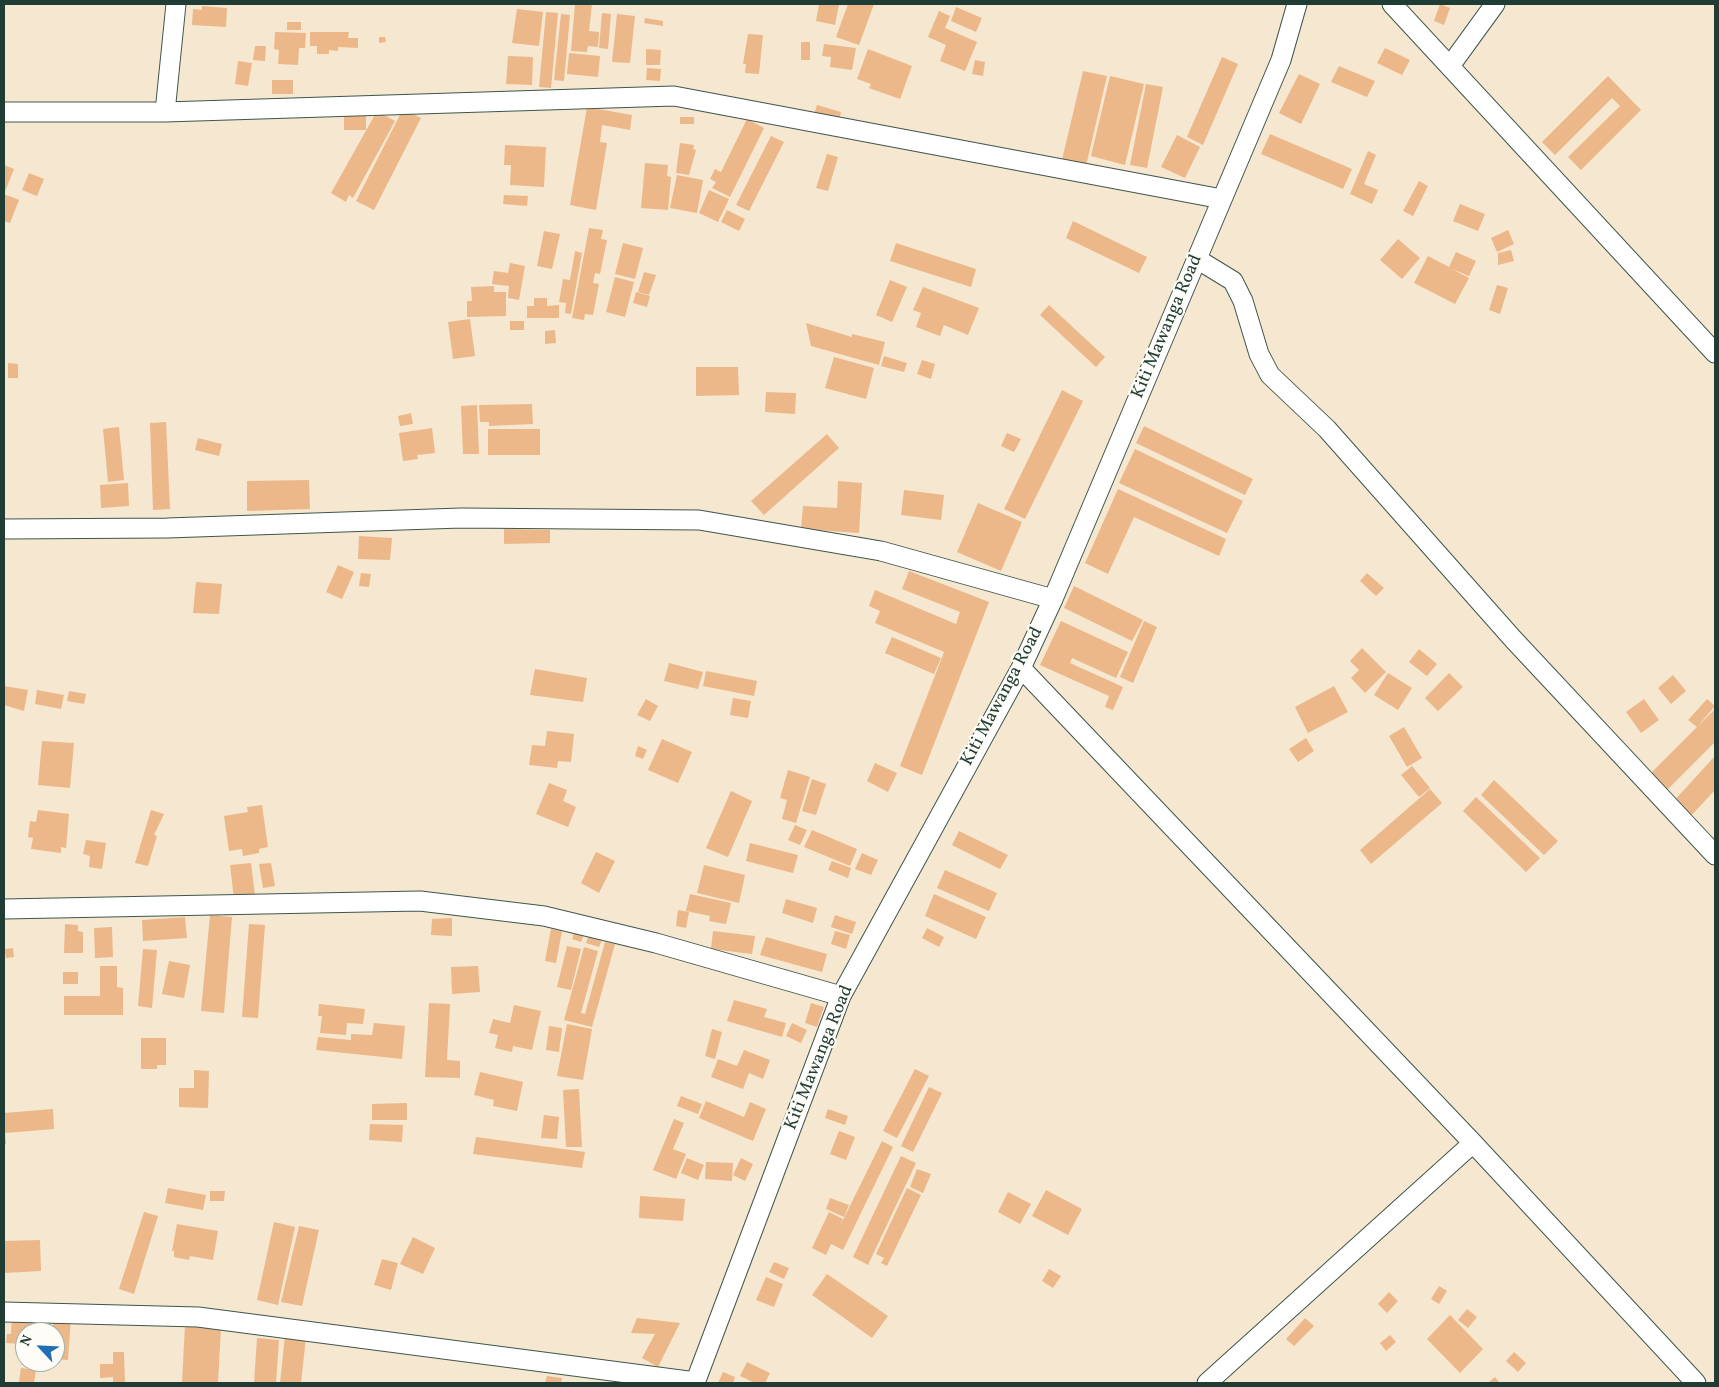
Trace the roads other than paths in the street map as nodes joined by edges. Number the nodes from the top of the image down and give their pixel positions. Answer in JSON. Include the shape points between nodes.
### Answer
{"nodes":[{"id":1,"x":176,"y":4,"type":"edge"},
{"id":2,"x":1297,"y":4,"type":"edge"},
{"id":3,"x":1392,"y":4,"type":"edge"},
{"id":4,"x":1495,"y":4,"type":"edge"},
{"id":5,"x":1450,"y":66,"type":"junction"},
{"id":6,"x":4,"y":112,"type":"edge"},
{"id":7,"x":165,"y":112,"type":"junction"},
{"id":8,"x":1222,"y":199,"type":"junction"},
{"id":9,"x":1197,"y":259,"type":"junction"},
{"id":10,"x":1715,"y":353,"type":"edge"},
{"id":11,"x":4,"y":529,"type":"edge"},
{"id":12,"x":1053,"y":600,"type":"junction"},
{"id":13,"x":1021,"y":668,"type":"junction"},
{"id":14,"x":1715,"y":855,"type":"edge"},
{"id":15,"x":4,"y":909,"type":"edge"},
{"id":16,"x":841,"y":996,"type":"junction"},
{"id":17,"x":1473,"y":1142,"type":"junction"},
{"id":18,"x":4,"y":1312,"type":"edge"},
{"id":19,"x":696,"y":1382,"type":"edge"},
{"id":20,"x":1207,"y":1383,"type":"edge"},
{"id":21,"x":1696,"y":1383,"type":"edge"}],
"edges":[{"from":1,"to":7,"type":"street"},
{"from":2,"to":8,"type":"street","name":"Kiti Mawanga Road","via":[[1281,60]]},
{"from":3,"to":5,"type":"street"},
{"from":4,"to":5,"type":"street"},
{"from":5,"to":10,"type":"street"},
{"from":6,"to":7,"type":"street"},
{"from":7,"to":8,"type":"street","via":[[674,96]]},
{"from":8,"to":9,"type":"street","name":"Kiti Mawanga Road"},
{"from":9,"to":12,"type":"street","name":"Kiti Mawanga Road"},
{"from":9,"to":14,"type":"street","via":[[1233,281],[1243,301],[1259,354],[1270,375],[1327,430],[1513,639]]},
{"from":11,"to":12,"type":"street","via":[[167,528],[461,518],[699,520],[881,551]]},
{"from":12,"to":13,"type":"street","name":"Kiti Mawanga Road"},
{"from":13,"to":16,"type":"street","name":"Kiti Mawanga Road"},
{"from":13,"to":17,"type":"street"},
{"from":15,"to":16,"type":"street","via":[[420,901],[544,916],[656,943]]},
{"from":16,"to":19,"type":"street","name":"Kiti Mawanga Road"},
{"from":17,"to":20,"type":"street"},
{"from":17,"to":21,"type":"street"},
{"from":18,"to":19,"type":"street","via":[[198,1317]]}]}
